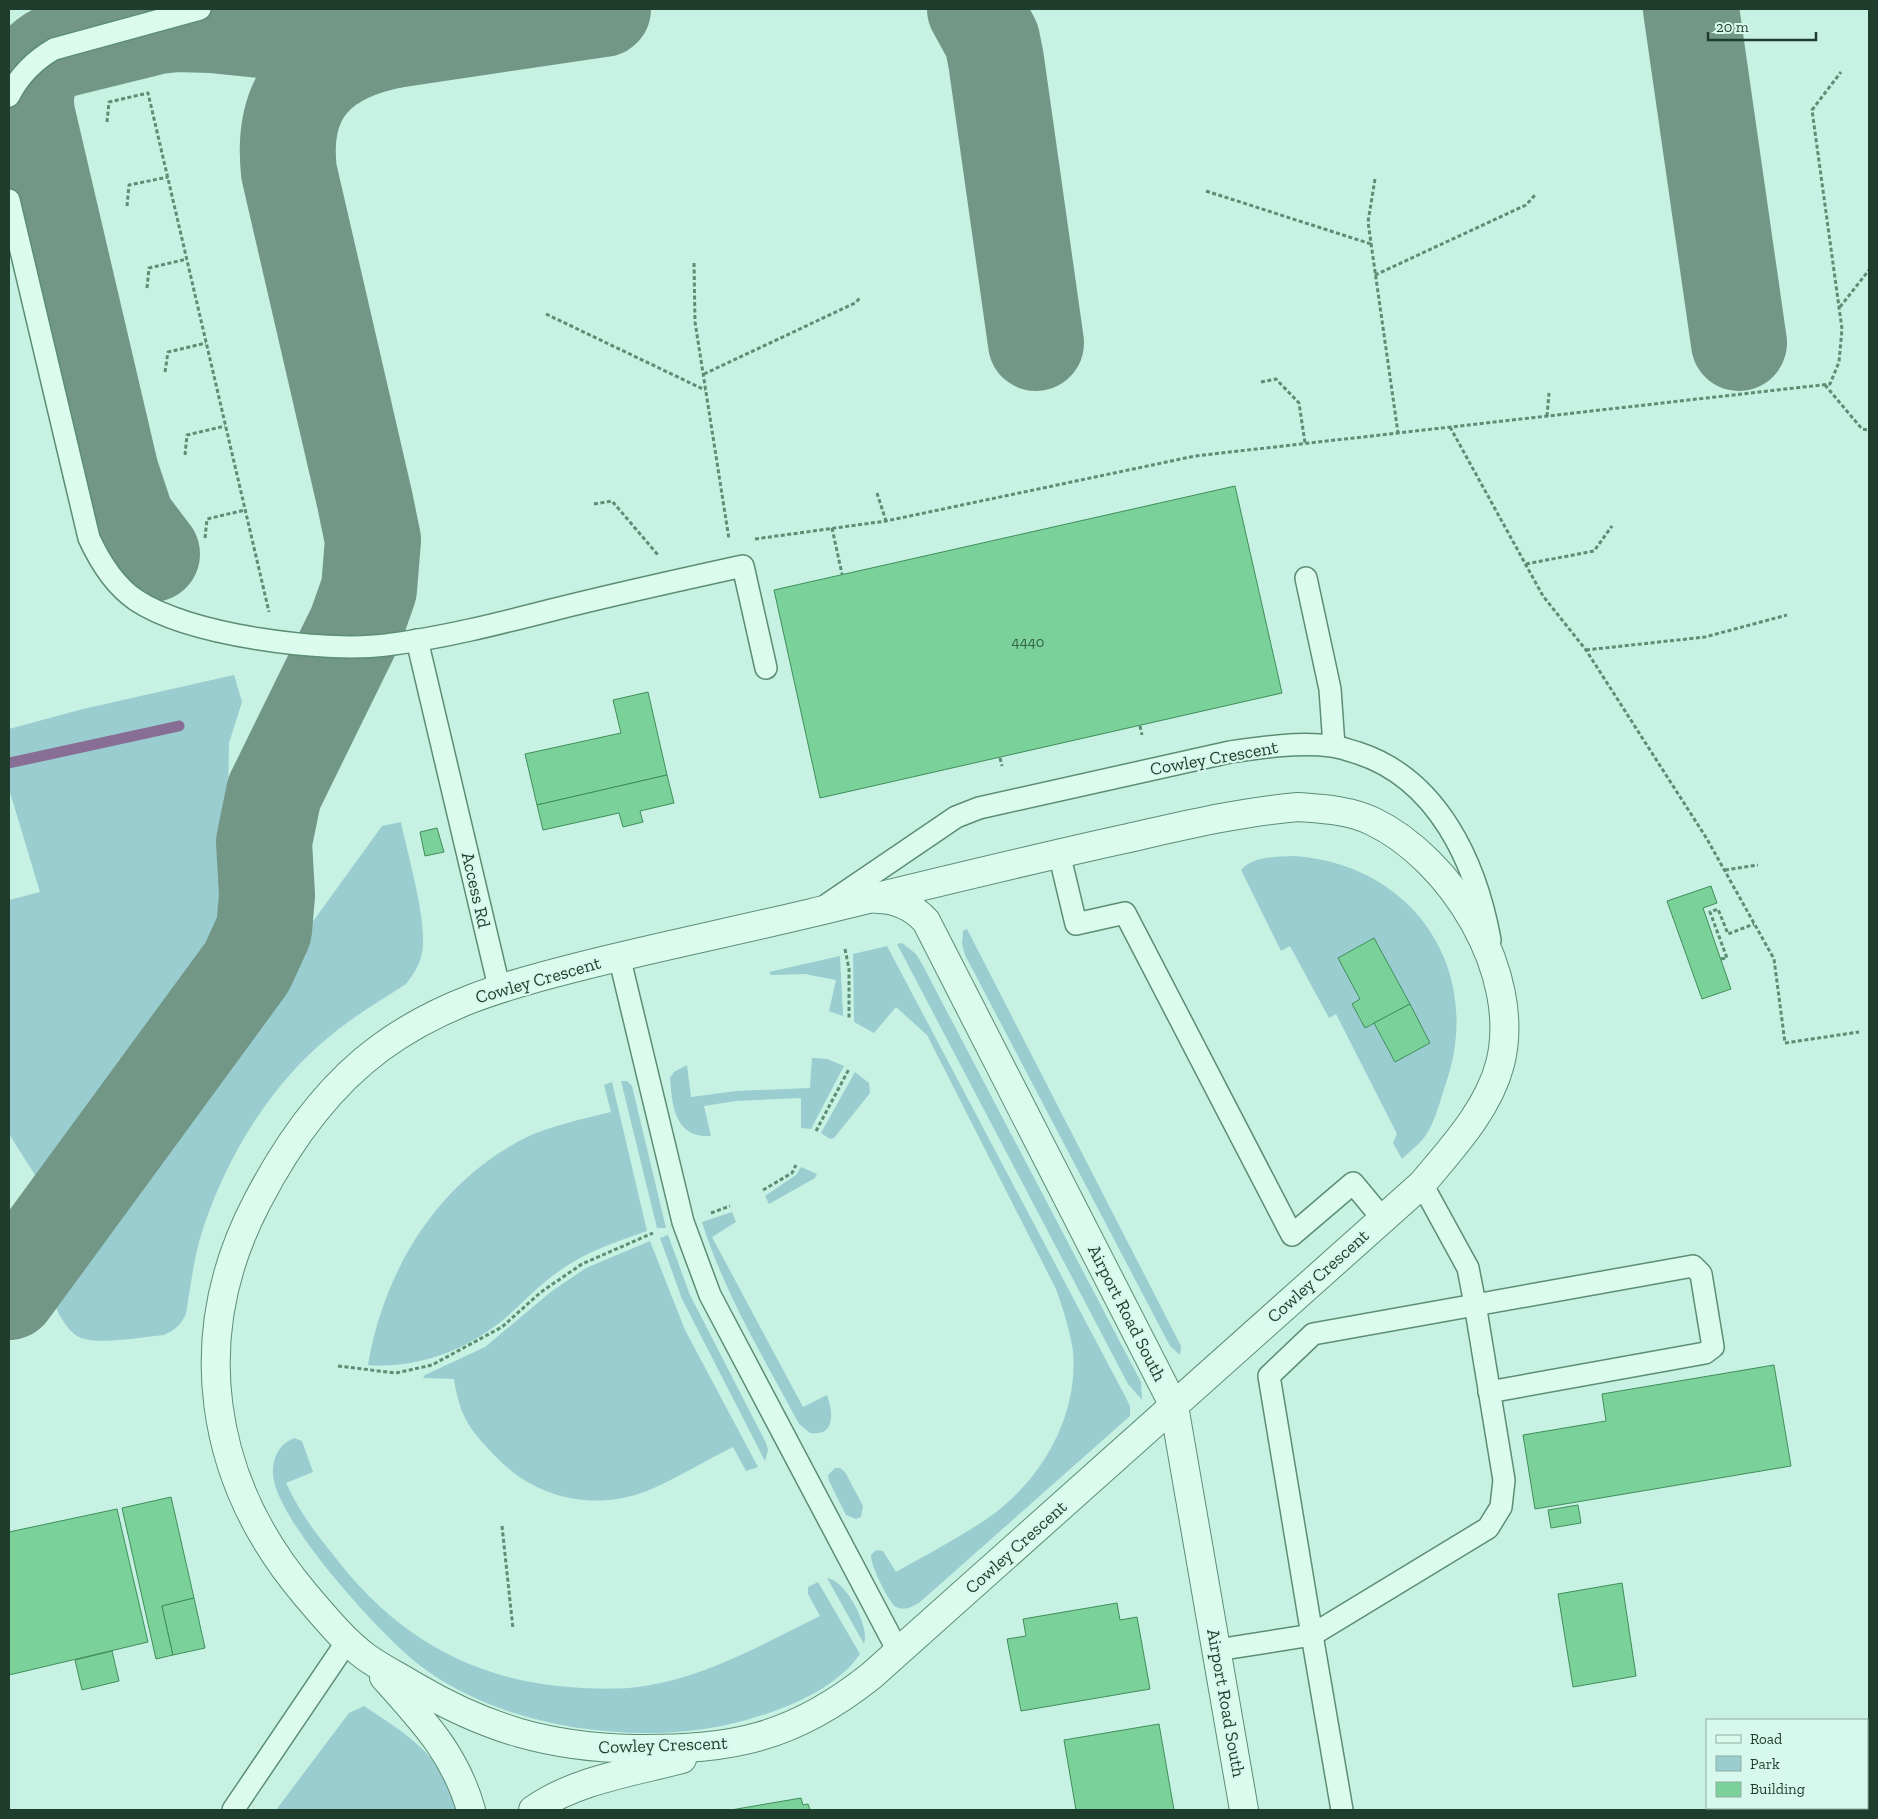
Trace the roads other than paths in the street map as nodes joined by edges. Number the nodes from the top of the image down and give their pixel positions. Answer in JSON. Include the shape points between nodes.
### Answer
{"nodes":[{"id":1,"x":200,"y":9,"type":"edge"},
{"id":2,"x":9,"y":96,"type":"edge"},
{"id":3,"x":9,"y":200,"type":"edge"},
{"id":4,"x":1306,"y":578,"type":"dead end"},
{"id":5,"x":417,"y":640,"type":"junction"},
{"id":6,"x":766,"y":668,"type":"dead end"},
{"id":7,"x":1334,"y":746,"type":"junction"},
{"id":8,"x":1059,"y":853,"type":"junction"},
{"id":9,"x":860,"y":901,"type":"junction"},
{"id":10,"x":809,"y":914,"type":"junction"},
{"id":11,"x":620,"y":956,"type":"junction"},
{"id":12,"x":499,"y":987,"type":"junction"},
{"id":13,"x":1500,"y":994,"type":"junction"},
{"id":14,"x":1422,"y":1184,"type":"junction"},
{"id":15,"x":1382,"y":1218,"type":"junction"},
{"id":16,"x":1475,"y":1304,"type":"junction"},
{"id":17,"x":1489,"y":1392,"type":"junction"},
{"id":18,"x":1174,"y":1406,"type":"junction"},
{"id":19,"x":1312,"y":1635,"type":"junction"},
{"id":20,"x":357,"y":1649,"type":"junction"},
{"id":21,"x":1217,"y":1650,"type":"junction"},
{"id":22,"x":898,"y":1651,"type":"junction"},
{"id":23,"x":742,"y":1743,"type":"junction"},
{"id":24,"x":234,"y":1810,"type":"edge"},
{"id":25,"x":471,"y":1810,"type":"edge"},
{"id":26,"x":533,"y":1810,"type":"edge"},
{"id":27,"x":1244,"y":1810,"type":"edge"},
{"id":28,"x":1342,"y":1810,"type":"edge"}],
"edges":[{"from":1,"to":2,"type":"lane","via":[[54,49],[25,72]]},
{"from":3,"to":5,"type":"lane","via":[[84,520],[89,538],[106,571],[135,599],[153,610],[210,629],[327,646],[384,646]]},
{"from":4,"to":7,"type":"lane","via":[[1330,689]]},
{"from":5,"to":6,"type":"lane","via":[[477,629],[742,566]]},
{"from":5,"to":12,"type":"lane","name":"Access Rd"},
{"from":7,"to":10,"type":"lane","name":"Cowley Crescent","via":[[1269,746],[1230,752],[980,808],[956,817],[837,900]]},
{"from":7,"to":13,"type":"lane","name":"Cowley Crescent","via":[[1397,771],[1419,788],[1441,814],[1460,846],[1481,901]]},
{"from":8,"to":9,"type":"street","name":"Cowley Crescent"},
{"from":8,"to":13,"type":"street","name":"Cowley Crescent","via":[[1271,809],[1298,807],[1350,813],[1371,820],[1410,843],[1443,877],[1475,925]]},
{"from":8,"to":15,"type":"lane","via":[[1076,924],[1125,913],[1292,1235],[1353,1183]]},
{"from":9,"to":10,"type":"street","name":"Cowley Crescent"},
{"from":9,"to":18,"type":"street","name":"Airport Road South","via":[[892,899],[913,909],[926,921]]},
{"from":10,"to":11,"type":"street","name":"Cowley Crescent"},
{"from":11,"to":12,"type":"street","name":"Cowley Crescent"},
{"from":11,"to":22,"type":"lane","via":[[669,1167],[696,1260],[718,1310]]},
{"from":12,"to":20,"type":"street","name":"Cowley Crescent","via":[[436,1013],[408,1029],[351,1072],[324,1101],[275,1165],[231,1260],[218,1310],[214,1358],[218,1400],[246,1505],[266,1542],[291,1577]]},
{"from":13,"to":14,"type":"street","name":"Cowley Crescent","via":[[1503,1039],[1494,1081],[1475,1117]]},
{"from":14,"to":15,"type":"street","name":"Cowley Crescent"},
{"from":14,"to":16,"type":"lane","via":[[1468,1268]]},
{"from":15,"to":18,"type":"street","name":"Cowley Crescent"},
{"from":16,"to":17,"type":"lane"},
{"from":16,"to":17,"type":"lane","via":[[1693,1266],[1700,1274],[1713,1347],[1705,1353]]},
{"from":16,"to":19,"type":"lane","via":[[1313,1334],[1270,1376]]},
{"from":17,"to":19,"type":"lane","via":[[1504,1480],[1501,1507],[1488,1528]]},
{"from":18,"to":21,"type":"street","name":"Airport Road South"},
{"from":18,"to":22,"type":"street","name":"Cowley Crescent"},
{"from":19,"to":21,"type":"lane"},
{"from":19,"to":28,"type":"lane"},
{"from":20,"to":23,"type":"street","name":"Cowley Crescent","via":[[451,1708],[499,1728],[544,1740],[593,1748],[648,1749]]},
{"from":20,"to":24,"type":"lane"},
{"from":20,"to":25,"type":"street","via":[[434,1733],[464,1786]]},
{"from":21,"to":27,"type":"street","name":"Airport Road South"},
{"from":22,"to":23,"type":"street","name":"Cowley Crescent","via":[[842,1699],[772,1734]]},
{"from":23,"to":26,"type":"street","via":[[596,1782]]}]}
